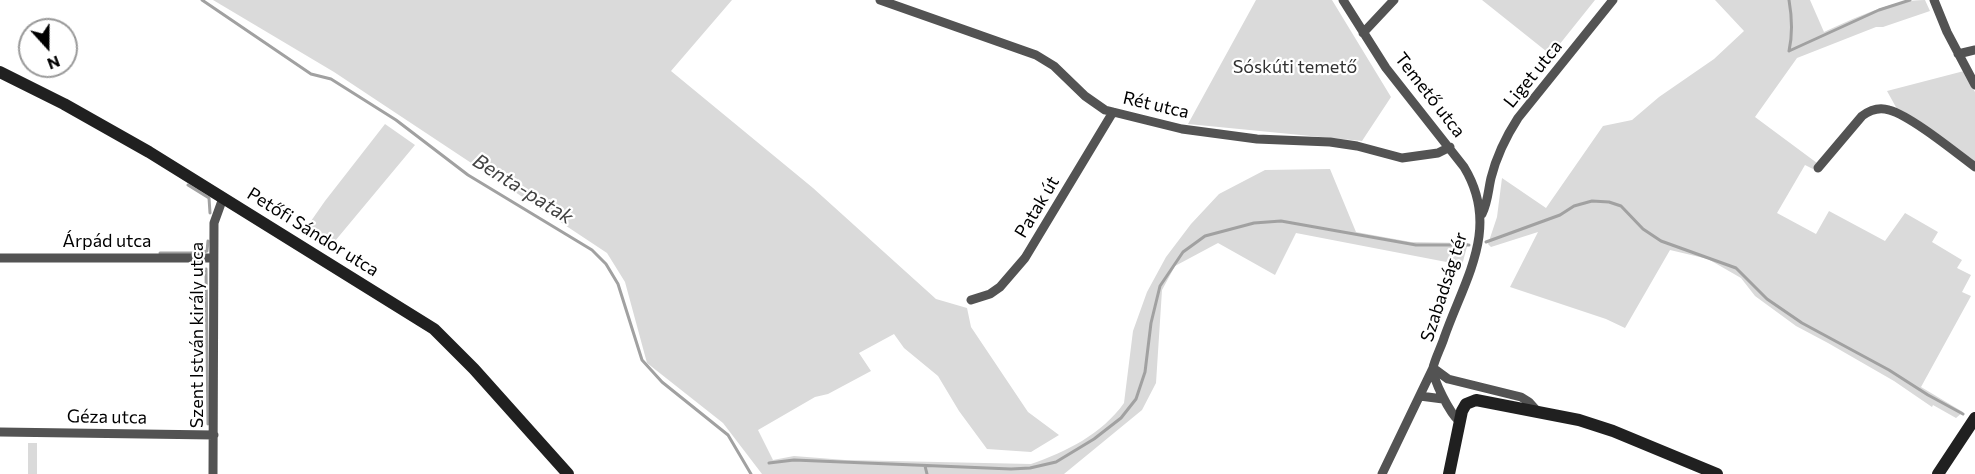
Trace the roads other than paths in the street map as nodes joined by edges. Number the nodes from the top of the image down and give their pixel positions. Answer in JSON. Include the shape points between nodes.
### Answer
{"nodes":[{"id":1,"x":880,"y":0,"type":"edge"},
{"id":2,"x":1343,"y":0,"type":"edge"},
{"id":3,"x":1394,"y":0,"type":"edge"},
{"id":4,"x":1614,"y":0,"type":"edge"},
{"id":5,"x":1935,"y":0,"type":"edge"},
{"id":6,"x":1363,"y":33,"type":"junction"},
{"id":7,"x":1975,"y":50,"type":"edge"},
{"id":8,"x":1958,"y":54,"type":"junction"},
{"id":9,"x":0,"y":72,"type":"edge"},
{"id":10,"x":1975,"y":85,"type":"edge"},
{"id":11,"x":1113,"y":112,"type":"junction"},
{"id":12,"x":1450,"y":147,"type":"junction"},
{"id":13,"x":1975,"y":167,"type":"edge"},
{"id":14,"x":1818,"y":168,"type":"dead end"},
{"id":15,"x":1491,"y":178,"type":"junction"},
{"id":16,"x":1472,"y":181,"type":"junction"},
{"id":17,"x":224,"y":198,"type":"junction"},
{"id":18,"x":1481,"y":215,"type":"junction"},
{"id":19,"x":0,"y":258,"type":"edge"},
{"id":20,"x":213,"y":258,"type":"junction"},
{"id":21,"x":971,"y":300,"type":"dead end"},
{"id":22,"x":1433,"y":368,"type":"junction"},
{"id":23,"x":1420,"y":396,"type":"junction"},
{"id":24,"x":1443,"y":399,"type":"junction"},
{"id":25,"x":1537,"y":411,"type":"junction"},
{"id":26,"x":1459,"y":422,"type":"junction"},
{"id":27,"x":1973,"y":422,"type":"edge"},
{"id":28,"x":0,"y":432,"type":"edge"},
{"id":29,"x":214,"y":435,"type":"junction"},
{"id":30,"x":213,"y":474,"type":"edge"},
{"id":31,"x":568,"y":474,"type":"edge"},
{"id":32,"x":1382,"y":474,"type":"edge"},
{"id":33,"x":1449,"y":474,"type":"edge"},
{"id":34,"x":1717,"y":474,"type":"edge"},
{"id":35,"x":1938,"y":474,"type":"edge"}],
"edges":[{"from":1,"to":11,"type":"street","name":"Rét utca","via":[[1036,55],[1054,66],[1095,104]]},
{"from":2,"to":6,"type":"street","name":"Temető utca"},
{"from":3,"to":6,"type":"street"},
{"from":4,"to":15,"type":"street","name":"Liget utca","via":[[1518,118]]},
{"from":5,"to":8,"type":"street"},
{"from":6,"to":12,"type":"street","name":"Temető utca","via":[[1409,99]]},
{"from":7,"to":8,"type":"street"},
{"from":8,"to":10,"type":"street"},
{"from":9,"to":17,"type":"main road","name":"Petőfi Sándor utca","via":[[106,127]]},
{"from":11,"to":12,"type":"street","name":"Rét utca","via":[[1182,129],[1267,140],[1330,142],[1402,158],[1438,153]]},
{"from":11,"to":21,"type":"street","name":"Patak út","via":[[1023,261],[1000,287]]},
{"from":12,"to":16,"type":"street","name":"Temető utca"},
{"from":13,"to":14,"type":"street","via":[[1910,120],[1885,109],[1862,116]]},
{"from":15,"to":16,"type":"street"},
{"from":15,"to":18,"type":"street","name":"Liget utca","via":[[1488,202]]},
{"from":16,"to":18,"type":"street","name":"Temető utca"},
{"from":17,"to":20,"type":"street","name":"Szent István király utca","via":[[214,219]]},
{"from":17,"to":31,"type":"main road","name":"Petőfi Sándor utca","via":[[434,329]]},
{"from":18,"to":22,"type":"street","name":"Szabadság tér","via":[[1477,247]]},
{"from":19,"to":20,"type":"street","name":"Árpád utca"},
{"from":20,"to":29,"type":"street","name":"Szent István király utca"},
{"from":22,"to":23,"type":"street"},
{"from":22,"to":24,"type":"street","name":"Szabadság tér"},
{"from":22,"to":25,"type":"street","name":"Szabadság tér","via":[[1448,379],[1521,397]]},
{"from":23,"to":24,"type":"street"},
{"from":23,"to":32,"type":"street"},
{"from":24,"to":26,"type":"street","name":"Szabadság tér"},
{"from":25,"to":26,"type":"main road","via":[[1476,400],[1466,404]]},
{"from":25,"to":34,"type":"main road","via":[[1614,431]]},
{"from":26,"to":33,"type":"main road"},
{"from":27,"to":35,"type":"main road"},
{"from":28,"to":29,"type":"street","name":"Géza utca"},
{"from":29,"to":30,"type":"street","name":"Szent István király utca"}]}
